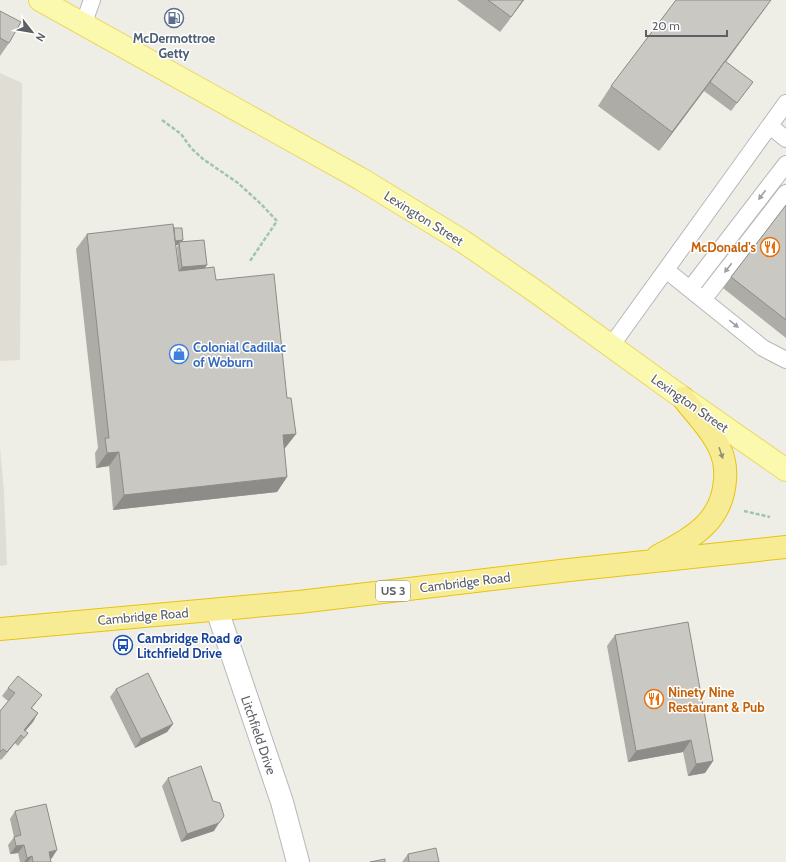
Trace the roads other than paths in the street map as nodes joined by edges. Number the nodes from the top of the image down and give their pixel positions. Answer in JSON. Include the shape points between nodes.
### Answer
{"nodes":[{"id":1,"x":40,"y":0,"type":"edge"},
{"id":2,"x":92,"y":0,"type":"edge"},
{"id":3,"x":83,"y":25,"type":"junction"},
{"id":4,"x":786,"y":103,"type":"edge"},
{"id":5,"x":770,"y":126,"type":"junction"},
{"id":6,"x":786,"y":139,"type":"edge"},
{"id":7,"x":786,"y":164,"type":"edge"},
{"id":8,"x":786,"y":193,"type":"edge"},
{"id":9,"x":666,"y":270,"type":"junction"},
{"id":10,"x":690,"y":290,"type":"junction"},
{"id":11,"x":703,"y":300,"type":"junction"},
{"id":12,"x":611,"y":346,"type":"junction"},
{"id":13,"x":786,"y":360,"type":"edge"},
{"id":14,"x":682,"y":398,"type":"junction"},
{"id":15,"x":786,"y":470,"type":"edge"},
{"id":16,"x":786,"y":547,"type":"edge"},
{"id":17,"x":649,"y":562,"type":"junction"},
{"id":18,"x":217,"y":610,"type":"junction"},
{"id":19,"x":0,"y":628,"type":"edge"},
{"id":20,"x":298,"y":862,"type":"edge"}],
"edges":[{"from":1,"to":3,"type":"main road","name":"Lexington Street"},
{"from":2,"to":3,"type":"lane"},
{"from":3,"to":12,"type":"main road","name":"Lexington Street","via":[[361,179],[412,210],[464,242]]},
{"from":4,"to":5,"type":"lane"},
{"from":5,"to":6,"type":"lane"},
{"from":5,"to":9,"type":"lane"},
{"from":7,"to":10,"type":"lane","one_way":true},
{"from":8,"to":11,"type":"lane","one_way":true},
{"from":9,"to":10,"type":"lane"},
{"from":9,"to":12,"type":"lane"},
{"from":10,"to":11,"type":"lane"},
{"from":11,"to":13,"type":"lane","one_way":true,"via":[[763,348]]},
{"from":12,"to":14,"type":"main road","name":"Lexington Street"},
{"from":14,"to":15,"type":"main road","name":"Lexington Street"},
{"from":14,"to":17,"type":"highway","one_way":true,"via":[[703,422],[718,445],[726,475],[724,489],[720,504],[704,527]]},
{"from":16,"to":17,"type":"highway","name":"Cambridge Road","number":"US 3"},
{"from":17,"to":18,"type":"highway","name":"Cambridge Road","number":"US 3"},
{"from":18,"to":19,"type":"highway","name":"Cambridge Road","number":"US 3"},
{"from":18,"to":20,"type":"street","name":"Litchfield Drive","via":[[282,802]]}]}
